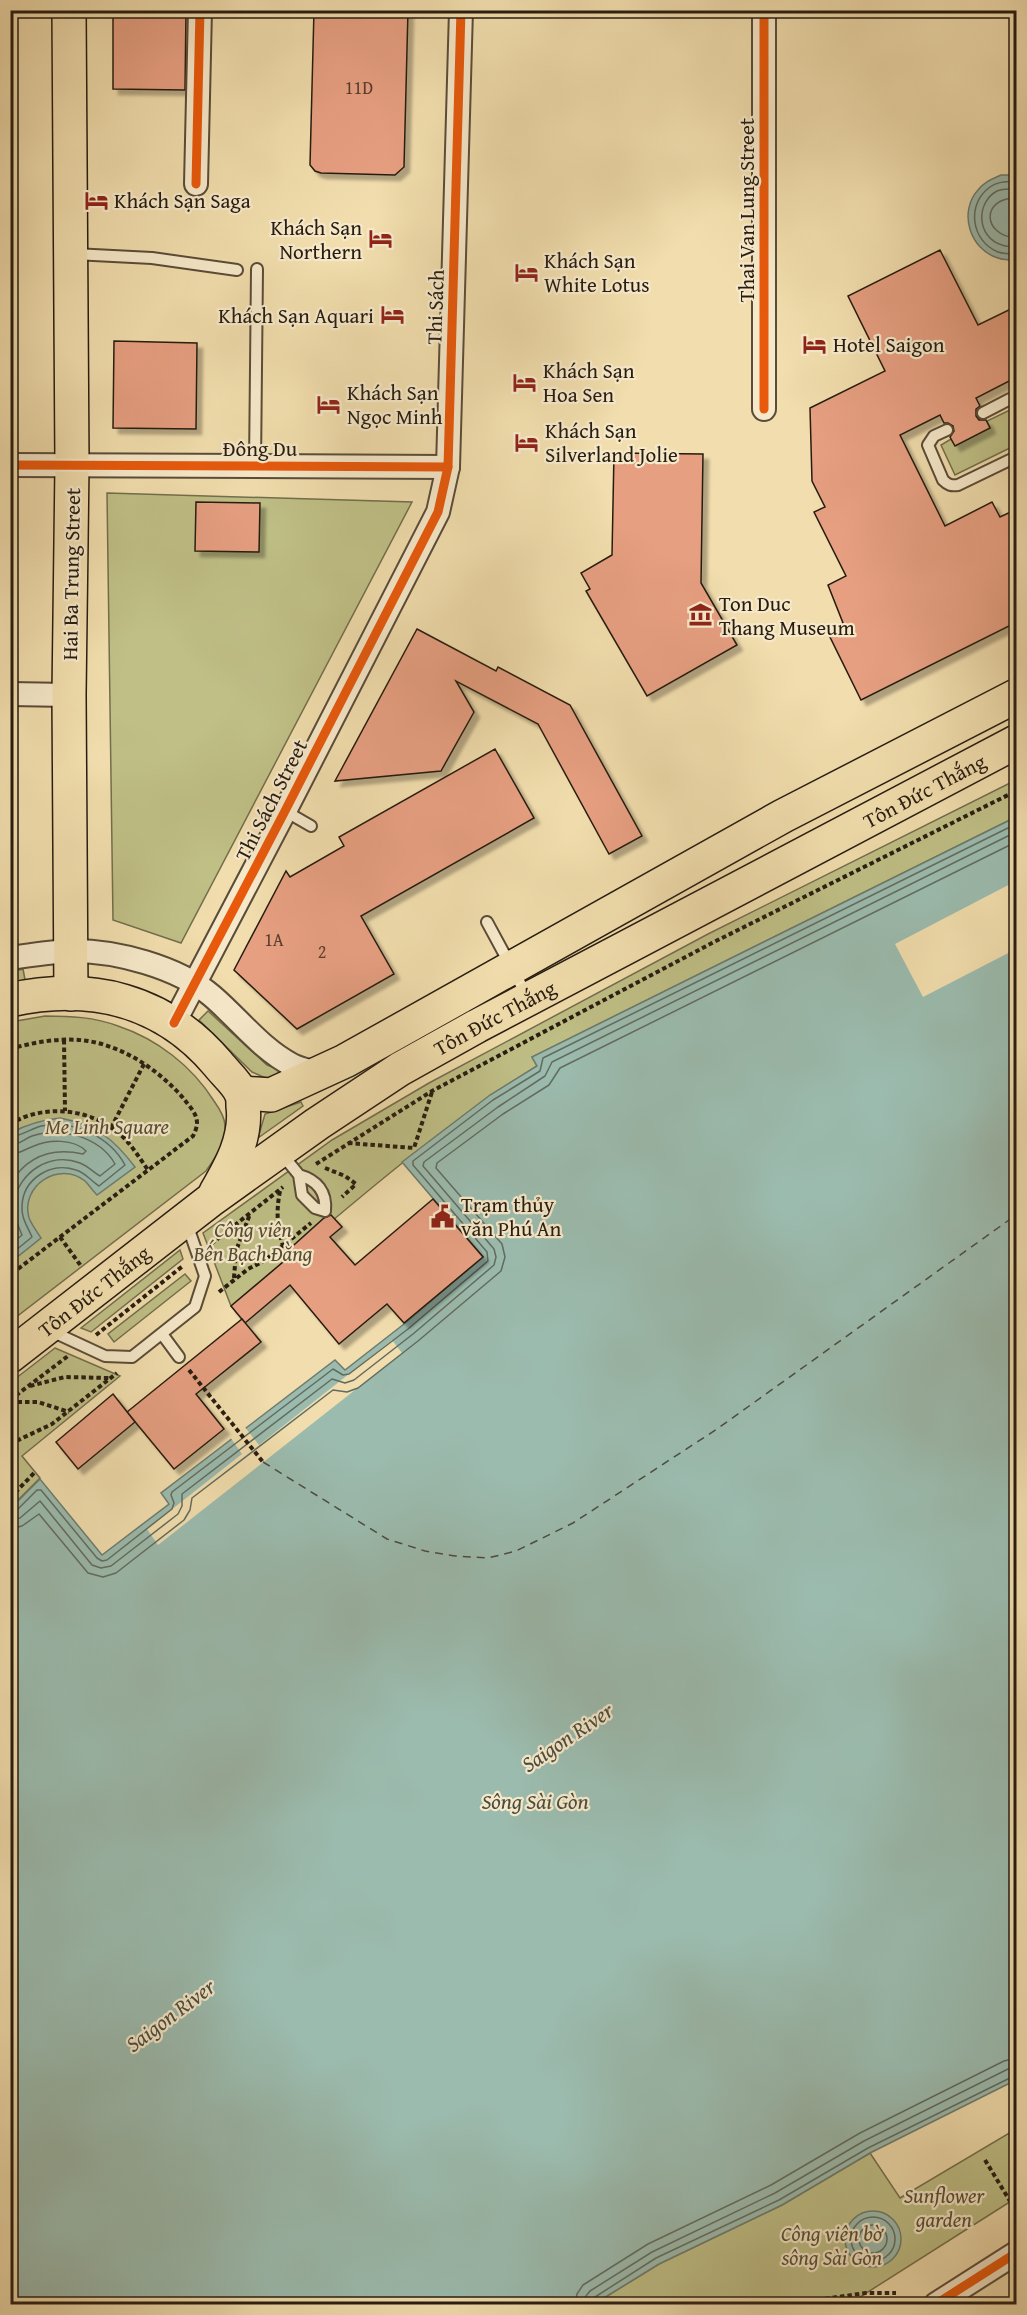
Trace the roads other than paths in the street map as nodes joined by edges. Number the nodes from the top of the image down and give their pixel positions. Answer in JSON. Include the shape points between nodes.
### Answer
{"nodes":[{"id":1,"x":69,"y":10,"type":"edge"},
{"id":2,"x":200,"y":10,"type":"edge"},
{"id":3,"x":461,"y":10,"type":"edge"},
{"id":4,"x":764,"y":10,"type":"edge"},
{"id":5,"x":196,"y":184,"type":"dead end"},
{"id":6,"x":71,"y":254,"type":"junction"},
{"id":7,"x":257,"y":269,"type":"dead end"},
{"id":8,"x":237,"y":270,"type":"dead end"},
{"id":9,"x":1017,"y":399,"type":"edge"},
{"id":10,"x":764,"y":409,"type":"dead end"},
{"id":11,"x":983,"y":413,"type":"dead end"},
{"id":12,"x":947,"y":430,"type":"dead end"},
{"id":13,"x":1017,"y":457,"type":"edge"},
{"id":14,"x":10,"y":465,"type":"edge"},
{"id":15,"x":72,"y":465,"type":"junction"},
{"id":16,"x":255,"y":465,"type":"junction"},
{"id":17,"x":448,"y":467,"type":"junction"},
{"id":18,"x":10,"y":694,"type":"edge"},
{"id":19,"x":69,"y":695,"type":"junction"},
{"id":20,"x":1017,"y":696,"type":"edge"},
{"id":21,"x":1017,"y":742,"type":"edge"},
{"id":22,"x":285,"y":811,"type":"junction"},
{"id":23,"x":311,"y":826,"type":"dead end"},
{"id":24,"x":487,"y":922,"type":"dead end"},
{"id":25,"x":71,"y":951,"type":"junction"},
{"id":26,"x":10,"y":958,"type":"edge"},
{"id":27,"x":512,"y":968,"type":"junction"},
{"id":28,"x":196,"y":984,"type":"junction"},
{"id":29,"x":71,"y":994,"type":"junction"},
{"id":30,"x":528,"y":999,"type":"junction"},
{"id":31,"x":10,"y":1000,"type":"edge"},
{"id":32,"x":174,"y":1023,"type":"junction"},
{"id":33,"x":319,"y":1074,"type":"junction"},
{"id":34,"x":242,"y":1093,"type":"junction"},
{"id":35,"x":289,"y":1163,"type":"junction"},
{"id":36,"x":212,"y":1199,"type":"junction"},
{"id":37,"x":186,"y":1220,"type":"junction"},
{"id":38,"x":46,"y":1329,"type":"junction"},
{"id":39,"x":162,"y":1334,"type":"junction"},
{"id":40,"x":11,"y":1355,"type":"edge"},
{"id":41,"x":180,"y":1357,"type":"road end"},
{"id":42,"x":1017,"y":2253,"type":"edge"},
{"id":43,"x":936,"y":2304,"type":"edge"}],
"edges":[{"from":1,"to":6,"type":"main road","name":"Hai Ba Trung Street"},
{"from":2,"to":5,"type":"street"},
{"from":3,"to":17,"type":"street","name":"Thi Sách"},
{"from":4,"to":10,"type":"street","name":"Thai Van Lung Street"},
{"from":6,"to":8,"type":"lane","via":[[152,258]]},
{"from":6,"to":15,"type":"main road","name":"Hai Ba Trung Street"},
{"from":7,"to":16,"type":"lane"},
{"from":9,"to":11,"type":"lane"},
{"from":12,"to":13,"type":"lane","via":[[934,436],[928,445],[947,484],[958,485]]},
{"from":14,"to":15,"type":"street","name":"Đông Du"},
{"from":15,"to":16,"type":"street","name":"Đông Du"},
{"from":15,"to":19,"type":"main road","name":"Hai Ba Trung Street"},
{"from":16,"to":17,"type":"street","name":"Đông Du"},
{"from":17,"to":22,"type":"street","name":"Thi Sách","via":[[438,512]]},
{"from":18,"to":19,"type":"street"},
{"from":19,"to":25,"type":"main road","name":"Hai Ba Trung Street"},
{"from":20,"to":27,"type":"main road","name":"Tôn Đức Thắng","via":[[783,816]]},
{"from":21,"to":30,"type":"main road","name":"Tôn Đức Thắng"},
{"from":22,"to":23,"type":"lane"},
{"from":22,"to":28,"type":"street","name":"Thi Sách Street"},
{"from":24,"to":27,"type":"lane"},
{"from":25,"to":26,"type":"street"},
{"from":25,"to":28,"type":"street","via":[[132,960]]},
{"from":25,"to":29,"type":"main road","name":"Hai Ba Trung Street"},
{"from":27,"to":30,"type":"lane"},
{"from":27,"to":33,"type":"main road","name":"Tôn Đức Thắng"},
{"from":28,"to":32,"type":"street","name":"Thi Sách Street"},
{"from":28,"to":33,"type":"street","via":[[279,1057]]},
{"from":29,"to":31,"type":"main road"},
{"from":29,"to":32,"type":"main road","via":[[104,996],[139,1006]]},
{"from":30,"to":35,"type":"main road","name":"Tôn Đức Thắng","via":[[400,1069]]},
{"from":32,"to":34,"type":"main road","via":[[210,1055]]},
{"from":33,"to":34,"type":"main road","name":"Tôn Đức Thắng","via":[[271,1095]]},
{"from":34,"to":36,"type":"main road","via":[[240,1144]]},
{"from":35,"to":35,"type":"lane","via":[[302,1195],[315,1208],[325,1211],[323,1191]]},
{"from":35,"to":36,"type":"main road","name":"Tôn Đức Thắng"},
{"from":36,"to":37,"type":"main road","name":"Tôn Đức Thắng"},
{"from":37,"to":38,"type":"main road","name":"Tôn Đức Thắng"},
{"from":37,"to":39,"type":"lane","via":[[205,1276],[195,1307]]},
{"from":38,"to":39,"type":"lane","via":[[105,1356],[132,1357]]},
{"from":38,"to":40,"type":"main road","name":"Tôn Đức Thắng"},
{"from":39,"to":41,"type":"lane"},
{"from":42,"to":43,"type":"street"}]}
